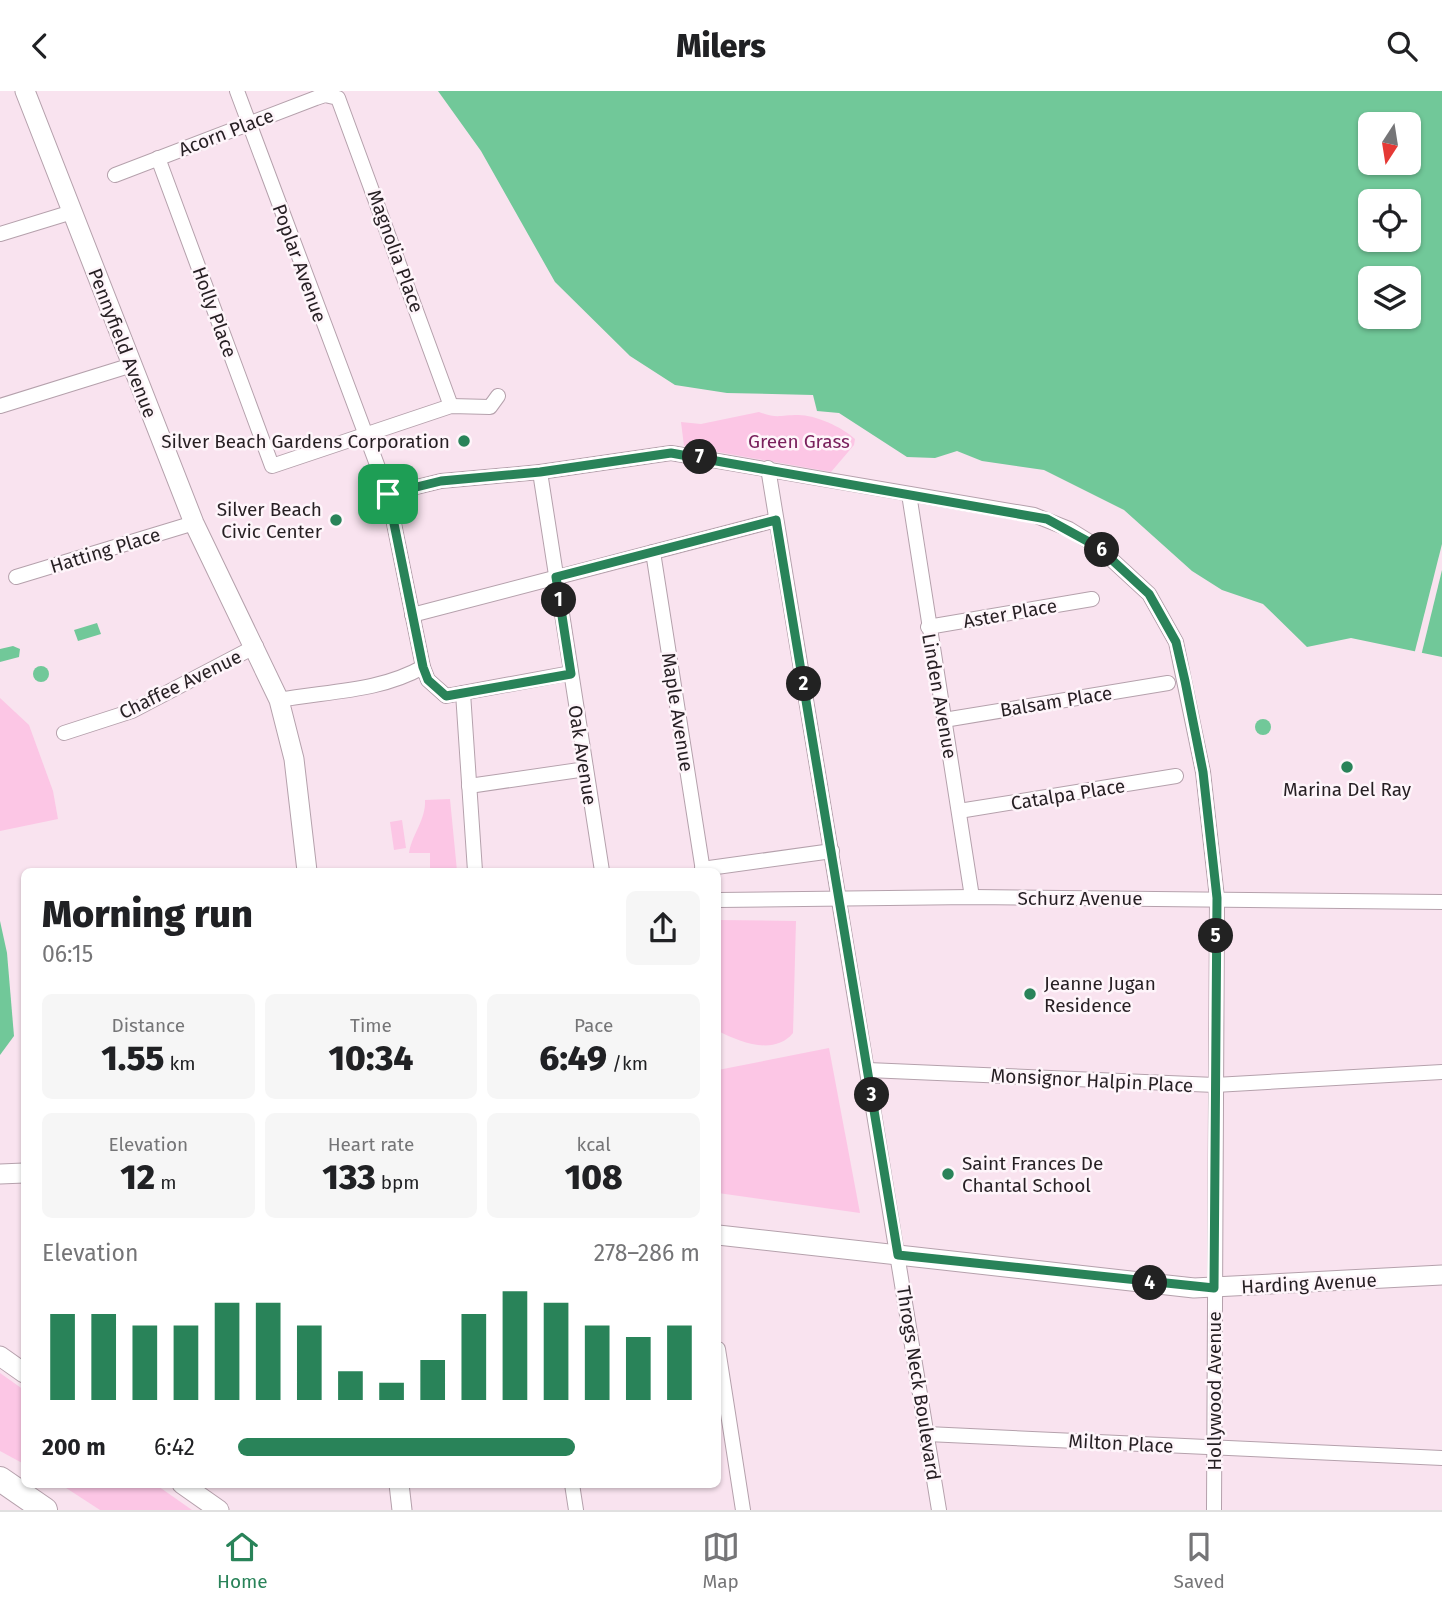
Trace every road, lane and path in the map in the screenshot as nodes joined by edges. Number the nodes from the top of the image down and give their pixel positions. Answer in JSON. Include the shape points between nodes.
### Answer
{"nodes":[{"id":1,"x":25,"y":91,"type":"edge"},
{"id":2,"x":237,"y":91,"type":"edge"},
{"id":3,"x":338,"y":98,"type":"joint"},
{"id":4,"x":249,"y":124,"type":"junction"},
{"id":5,"x":158,"y":158,"type":"junction"},
{"id":6,"x":115,"y":175,"type":"dead end"},
{"id":7,"x":72,"y":212,"type":"junction"},
{"id":8,"x":0,"y":234,"type":"edge"},
{"id":9,"x":132,"y":365,"type":"junction"},
{"id":10,"x":498,"y":396,"type":"dead end"},
{"id":11,"x":0,"y":406,"type":"edge"},
{"id":12,"x":451,"y":406,"type":"junction"},
{"id":13,"x":364,"y":435,"type":"junction"},
{"id":14,"x":768,"y":468,"type":"junction"},
{"id":15,"x":540,"y":472,"type":"junction"},
{"id":16,"x":388,"y":494,"type":"junction"},
{"id":17,"x":909,"y":494,"type":"junction"},
{"id":18,"x":776,"y":520,"type":"junction"},
{"id":19,"x":194,"y":523,"type":"junction"},
{"id":20,"x":653,"y":552,"type":"junction"},
{"id":21,"x":16,"y":577,"type":"dead end"},
{"id":22,"x":556,"y":577,"type":"junction"},
{"id":23,"x":1092,"y":599,"type":"dead end"},
{"id":24,"x":412,"y":615,"type":"junction"},
{"id":25,"x":928,"y":627,"type":"junction"},
{"id":26,"x":256,"y":646,"type":"junction"},
{"id":27,"x":423,"y":667,"type":"junction"},
{"id":28,"x":571,"y":674,"type":"junction"},
{"id":29,"x":1168,"y":683,"type":"dead end"},
{"id":30,"x":463,"y":693,"type":"junction"},
{"id":31,"x":279,"y":700,"type":"junction"},
{"id":32,"x":944,"y":720,"type":"junction"},
{"id":33,"x":64,"y":733,"type":"dead end"},
{"id":34,"x":586,"y":769,"type":"junction"},
{"id":35,"x":1176,"y":776,"type":"dead end"},
{"id":36,"x":469,"y":786,"type":"junction"},
{"id":37,"x":959,"y":811,"type":"junction"},
{"id":38,"x":832,"y":851,"type":"junction"},
{"id":39,"x":307,"y":868,"type":"edge"},
{"id":40,"x":475,"y":868,"type":"edge"},
{"id":41,"x":602,"y":868,"type":"edge"},
{"id":42,"x":703,"y":868,"type":"edge"},
{"id":43,"x":717,"y":868,"type":"edge"},
{"id":44,"x":972,"y":897,"type":"junction"},
{"id":45,"x":840,"y":898,"type":"junction"},
{"id":46,"x":1217,"y":898,"type":"junction"},
{"id":47,"x":721,"y":900,"type":"edge"},
{"id":48,"x":1441,"y":906,"type":"edge"},
{"id":49,"x":868,"y":1070,"type":"junction"},
{"id":50,"x":1442,"y":1072,"type":"edge"},
{"id":51,"x":1215,"y":1085,"type":"junction"},
{"id":52,"x":21,"y":1173,"type":"edge"},
{"id":53,"x":0,"y":1174,"type":"edge"},
{"id":54,"x":721,"y":1235,"type":"edge"},
{"id":55,"x":898,"y":1255,"type":"junction"},
{"id":56,"x":1442,"y":1275,"type":"edge"},
{"id":57,"x":1214,"y":1288,"type":"junction"},
{"id":58,"x":0,"y":1356,"type":"edge"},
{"id":59,"x":721,"y":1368,"type":"edge"},
{"id":60,"x":21,"y":1371,"type":"edge"},
{"id":61,"x":927,"y":1434,"type":"junction"},
{"id":62,"x":1214,"y":1448,"type":"junction"},
{"id":63,"x":1442,"y":1458,"type":"edge"},
{"id":64,"x":0,"y":1479,"type":"edge"},
{"id":65,"x":188,"y":1488,"type":"edge"},
{"id":66,"x":399,"y":1488,"type":"edge"},
{"id":67,"x":573,"y":1488,"type":"edge"},
{"id":68,"x":0,"y":1489,"type":"edge"},
{"id":69,"x":37,"y":1510,"type":"edge"},
{"id":70,"x":45,"y":1510,"type":"edge"},
{"id":71,"x":219,"y":1510,"type":"edge"},
{"id":72,"x":402,"y":1510,"type":"edge"},
{"id":73,"x":576,"y":1510,"type":"edge"},
{"id":74,"x":743,"y":1510,"type":"edge"},
{"id":75,"x":939,"y":1510,"type":"edge"},
{"id":76,"x":1214,"y":1510,"type":"edge"}],
"edges":[{"from":1,"to":7,"type":"street","name":"Pennyfield Avenue"},
{"from":2,"to":4,"type":"street","name":"Poplar Avenue"},
{"from":3,"to":4,"type":"street","name":"Acorn Place","via":[[325,95]]},
{"from":3,"to":12,"type":"street","name":"Magnolia Place"},
{"from":4,"to":5,"type":"street","name":"Acorn Place"},
{"from":4,"to":13,"type":"street","name":"Poplar Avenue"},
{"from":5,"to":6,"type":"street","name":"Acorn Place"},
{"from":5,"to":13,"type":"street","name":"Holly Place","via":[[272,466]]},
{"from":7,"to":8,"type":"street"},
{"from":7,"to":9,"type":"street","name":"Pennyfield Avenue"},
{"from":9,"to":11,"type":"street"},
{"from":9,"to":19,"type":"street","name":"Pennyfield Avenue"},
{"from":10,"to":12,"type":"street","via":[[490,407]]},
{"from":12,"to":13,"type":"street"},
{"from":13,"to":16,"type":"street","name":"Poplar Avenue"},
{"from":14,"to":15,"type":"street","name":"Hollywood Avenue","via":[[671,453]]},
{"from":14,"to":17,"type":"street","name":"Hollywood Avenue"},
{"from":14,"to":18,"type":"street","name":"Throgs Neck Boulevard"},
{"from":15,"to":16,"type":"street","name":"Hollywood Avenue","via":[[441,481]]},
{"from":15,"to":22,"type":"street","name":"Oak Avenue"},
{"from":16,"to":24,"type":"street","name":"Poplar Avenue"},
{"from":17,"to":25,"type":"street","name":"Linden Avenue"},
{"from":17,"to":46,"type":"street","name":"Hollywood Avenue","via":[[1047,519],[1091,542],[1149,594],[1176,642],[1203,772]]},
{"from":18,"to":20,"type":"street"},
{"from":18,"to":38,"type":"street","name":"Throgs Neck Boulevard"},
{"from":19,"to":21,"type":"street","name":"Hatting Place"},
{"from":19,"to":26,"type":"street","name":"Pennyfield Avenue"},
{"from":20,"to":22,"type":"street"},
{"from":20,"to":42,"type":"street","name":"Maple Avenue"},
{"from":22,"to":24,"type":"street"},
{"from":22,"to":28,"type":"street","name":"Oak Avenue"},
{"from":23,"to":25,"type":"street","name":"Aster Place"},
{"from":24,"to":27,"type":"street","name":"Poplar Avenue"},
{"from":25,"to":32,"type":"street","name":"Linden Avenue"},
{"from":26,"to":31,"type":"street","name":"Pennyfield Avenue"},
{"from":26,"to":33,"type":"street","name":"Chaffee Avenue","via":[[132,711]]},
{"from":27,"to":30,"type":"street","via":[[428,680],[446,696]]},
{"from":27,"to":31,"type":"street","via":[[386,683]]},
{"from":28,"to":30,"type":"street"},
{"from":28,"to":34,"type":"street","name":"Oak Avenue"},
{"from":29,"to":32,"type":"street","name":"Balsam Place"},
{"from":30,"to":36,"type":"street"},
{"from":31,"to":39,"type":"street","name":"Pennyfield Avenue","via":[[294,759]]},
{"from":32,"to":37,"type":"street","name":"Linden Avenue"},
{"from":34,"to":36,"type":"street"},
{"from":34,"to":41,"type":"street","name":"Oak Avenue"},
{"from":35,"to":37,"type":"street","name":"Catalpa Place"},
{"from":36,"to":40,"type":"street"},
{"from":37,"to":44,"type":"street","name":"Linden Avenue"},
{"from":38,"to":43,"type":"street"},
{"from":38,"to":45,"type":"street","name":"Throgs Neck Boulevard"},
{"from":44,"to":45,"type":"street","name":"Schurz Avenue"},
{"from":44,"to":46,"type":"street","name":"Schurz Avenue"},
{"from":45,"to":47,"type":"street","name":"Schurz Avenue"},
{"from":45,"to":49,"type":"street","name":"Throgs Neck Boulevard"},
{"from":46,"to":48,"type":"street","name":"Schurz Avenue"},
{"from":46,"to":51,"type":"street","name":"Hollywood Avenue"},
{"from":49,"to":51,"type":"street","name":"Monsignor Halpin Place"},
{"from":49,"to":55,"type":"street","name":"Throgs Neck Boulevard"},
{"from":50,"to":51,"type":"street","name":"Monsignor Halpin Place"},
{"from":51,"to":57,"type":"street","name":"Hollywood Avenue"},
{"from":52,"to":53,"type":"street"},
{"from":54,"to":55,"type":"street","name":"Harding Avenue"},
{"from":55,"to":57,"type":"street","name":"Harding Avenue"},
{"from":55,"to":61,"type":"street","name":"Throgs Neck Boulevard"},
{"from":56,"to":57,"type":"street","name":"Harding Avenue"},
{"from":57,"to":62,"type":"street","name":"Hollywood Avenue"},
{"from":58,"to":60,"type":"street"},
{"from":59,"to":74,"type":"street"},
{"from":61,"to":62,"type":"street","name":"Milton Place"},
{"from":61,"to":75,"type":"street","name":"Throgs Neck Boulevard"},
{"from":62,"to":63,"type":"street","name":"Milton Place"},
{"from":62,"to":76,"type":"street","name":"Hollywood Avenue"},
{"from":64,"to":70,"type":"highway"},
{"from":65,"to":71,"type":"street"},
{"from":66,"to":72,"type":"street"},
{"from":67,"to":73,"type":"street"},
{"from":68,"to":69,"type":"highway"}]}
